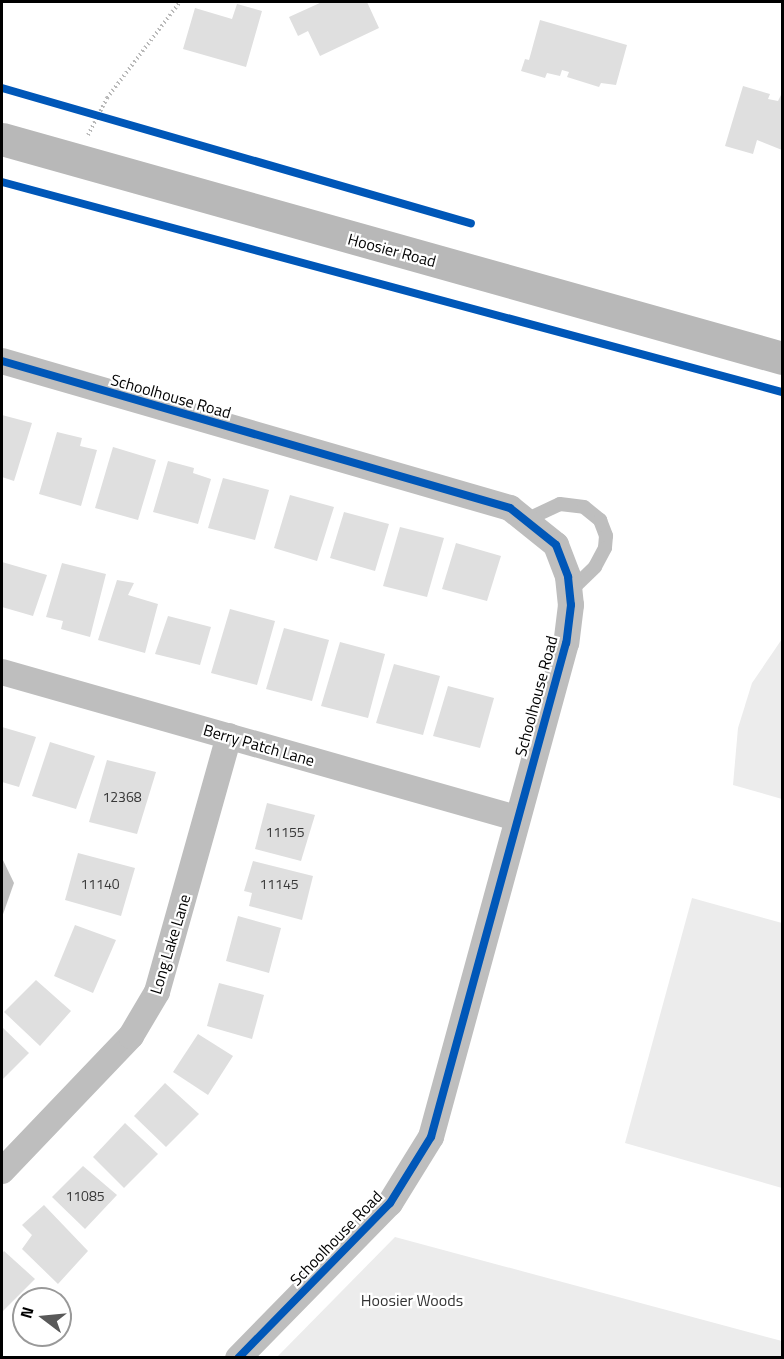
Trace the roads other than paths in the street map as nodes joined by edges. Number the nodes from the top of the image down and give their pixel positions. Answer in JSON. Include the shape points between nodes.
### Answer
{"nodes":[{"id":1,"x":2,"y":139,"type":"edge"},
{"id":2,"x":783,"y":358,"type":"edge"},
{"id":3,"x":2,"y":361,"type":"edge"},
{"id":4,"x":528,"y":519,"type":"junction"},
{"id":5,"x":571,"y":590,"type":"junction"},
{"id":6,"x":2,"y":672,"type":"edge"},
{"id":7,"x":229,"y":736,"type":"junction"},
{"id":8,"x":516,"y":818,"type":"junction"},
{"id":9,"x":2,"y":1171,"type":"edge"},
{"id":10,"x":238,"y":1358,"type":"edge"}],
"edges":[{"from":1,"to":2,"type":"street","name":"Hoosier Road"},
{"from":3,"to":4,"type":"street","name":"Schoolhouse Road","via":[[510,508]]},
{"from":4,"to":5,"type":"street","name":"Schoolhouse Road","via":[[556,545]]},
{"from":4,"to":5,"type":"lane","via":[[560,504],[584,507],[600,520],[606,536],[605,548],[595,567]]},
{"from":5,"to":8,"type":"street","name":"Schoolhouse Road","via":[[566,643]]},
{"from":6,"to":7,"type":"street","name":"Berry Patch Lane"},
{"from":7,"to":8,"type":"street","name":"Berry Patch Lane"},
{"from":7,"to":9,"type":"street","name":"Long Lake Lane","via":[[157,992],[131,1036]]},
{"from":8,"to":10,"type":"street","name":"Schoolhouse Road","via":[[437,1120],[423,1155],[390,1203]]}]}
